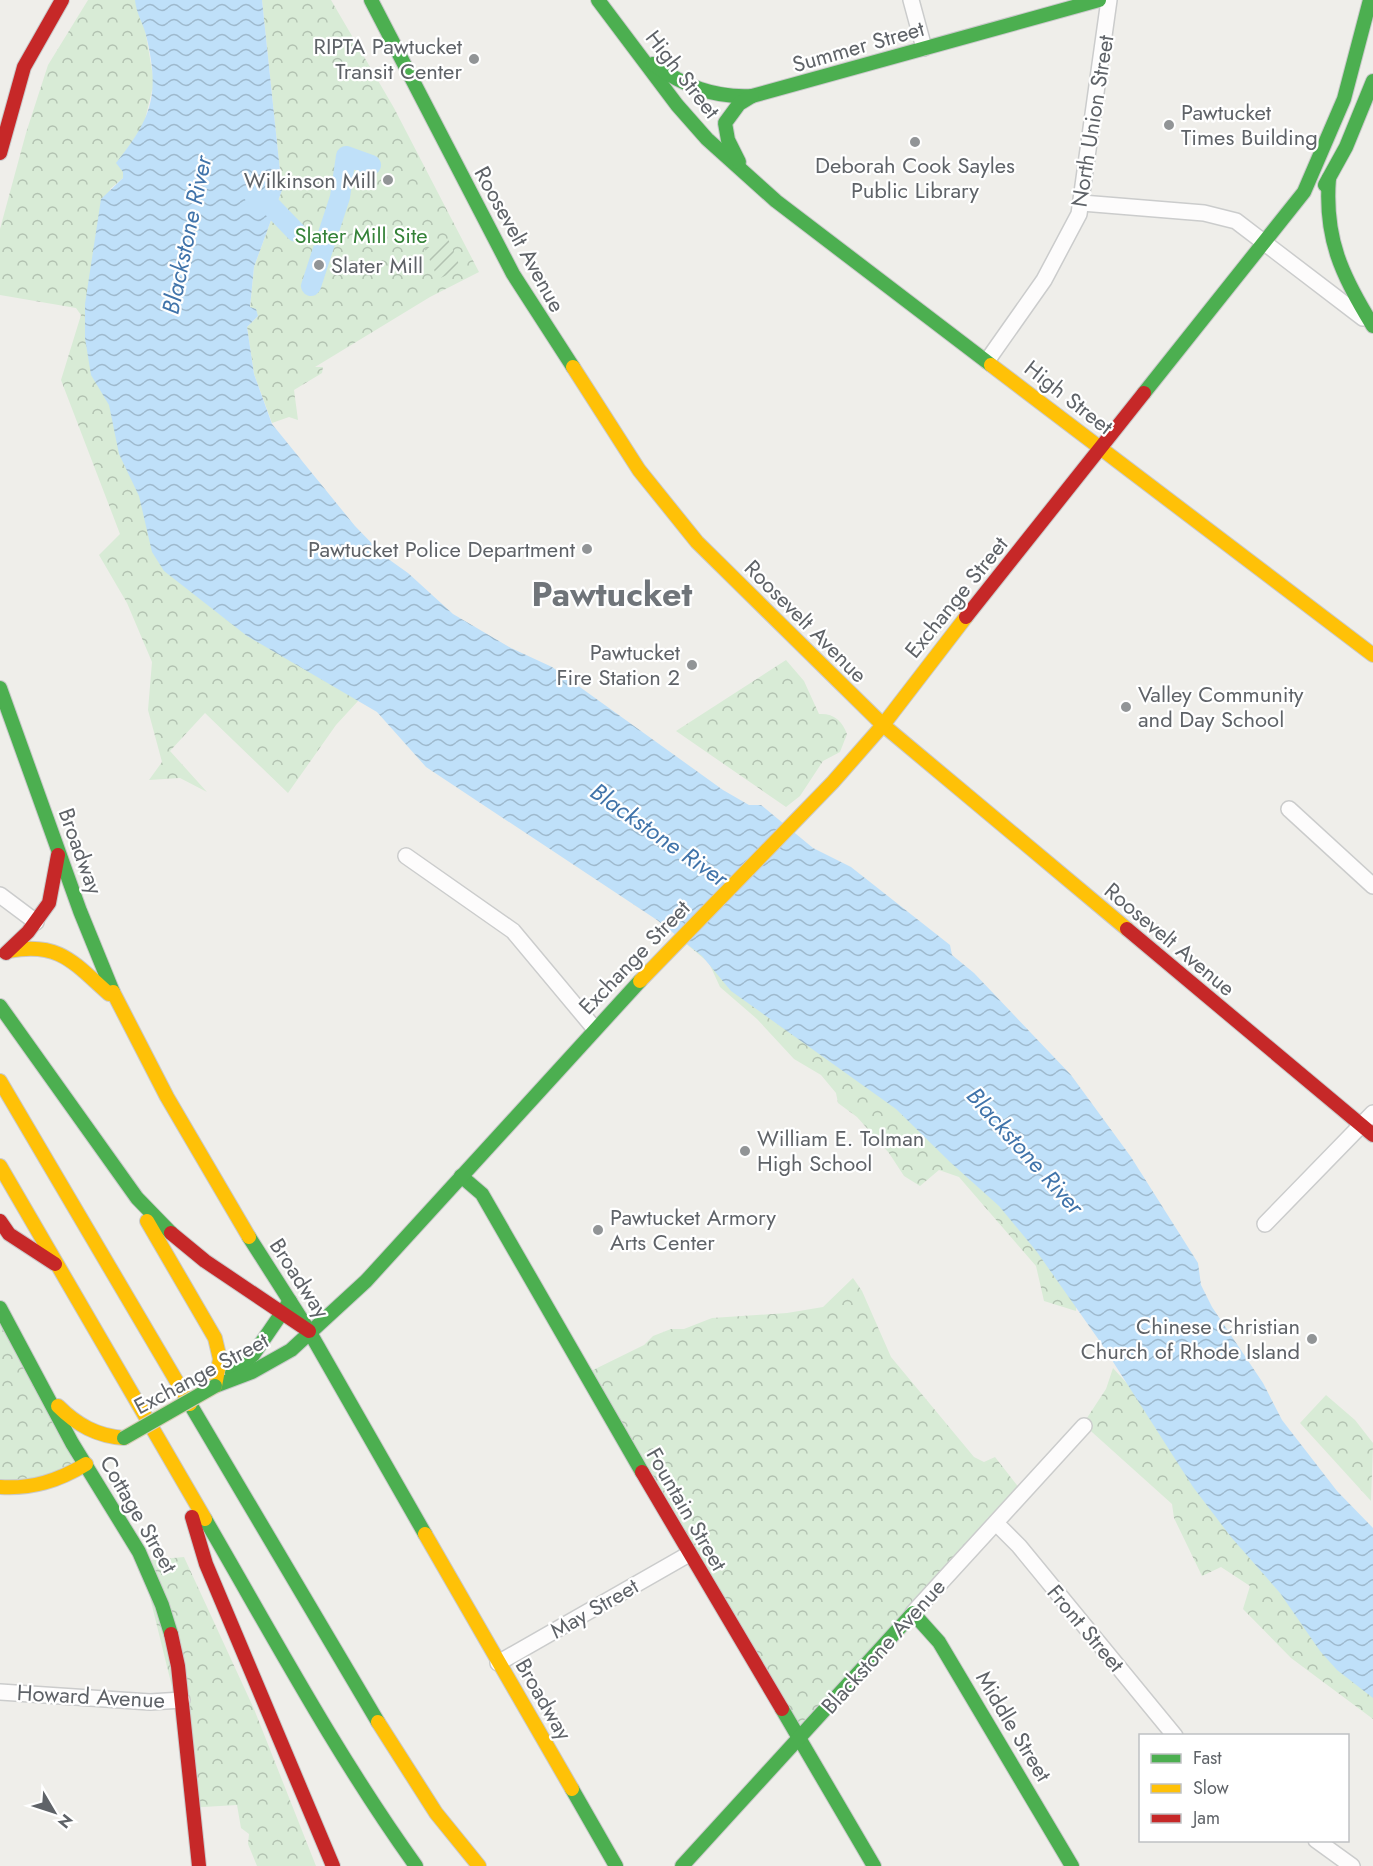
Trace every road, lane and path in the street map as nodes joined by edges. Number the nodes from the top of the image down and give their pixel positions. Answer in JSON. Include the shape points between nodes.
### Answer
{"nodes":[{"id":1,"x":62,"y":0,"type":"edge"},
{"id":2,"x":371,"y":0,"type":"edge"},
{"id":3,"x":598,"y":0,"type":"edge"},
{"id":4,"x":910,"y":0,"type":"edge"},
{"id":5,"x":1099,"y":0,"type":"edge"},
{"id":6,"x":1109,"y":0,"type":"edge"},
{"id":7,"x":1370,"y":0,"type":"edge"},
{"id":8,"x":34,"y":46,"type":"junction"},
{"id":9,"x":924,"y":48,"type":"junction"},
{"id":10,"x":637,"y":49,"type":"junction"},
{"id":11,"x":1373,"y":81,"type":"edge"},
{"id":12,"x":752,"y":96,"type":"junction"},
{"id":13,"x":0,"y":104,"type":"edge"},
{"id":14,"x":0,"y":153,"type":"edge"},
{"id":15,"x":742,"y":168,"type":"junction"},
{"id":16,"x":1329,"y":178,"type":"junction"},
{"id":17,"x":1082,"y":203,"type":"junction"},
{"id":18,"x":1266,"y":242,"type":"junction"},
{"id":19,"x":1373,"y":326,"type":"edge"},
{"id":20,"x":987,"y":361,"type":"junction"},
{"id":21,"x":1100,"y":448,"type":"junction"},
{"id":22,"x":1373,"y":655,"type":"edge"},
{"id":23,"x":0,"y":688,"type":"edge"},
{"id":24,"x":883,"y":725,"type":"junction"},
{"id":25,"x":1288,"y":809,"type":"dead end"},
{"id":26,"x":59,"y":853,"type":"junction"},
{"id":27,"x":406,"y":856,"type":"dead end"},
{"id":28,"x":1373,"y":886,"type":"edge"},
{"id":29,"x":0,"y":896,"type":"edge"},
{"id":30,"x":36,"y":922,"type":"junction"},
{"id":31,"x":4,"y":954,"type":"edge"},
{"id":32,"x":117,"y":1001,"type":"junction"},
{"id":33,"x":0,"y":1006,"type":"edge"},
{"id":34,"x":594,"y":1028,"type":"junction"},
{"id":35,"x":0,"y":1081,"type":"edge"},
{"id":36,"x":1373,"y":1113,"type":"edge"},
{"id":37,"x":1361,"y":1125,"type":"junction"},
{"id":38,"x":1373,"y":1135,"type":"edge"},
{"id":39,"x":0,"y":1166,"type":"edge"},
{"id":40,"x":461,"y":1176,"type":"junction"},
{"id":41,"x":137,"y":1198,"type":"junction"},
{"id":42,"x":0,"y":1221,"type":"edge"},
{"id":43,"x":1265,"y":1224,"type":"dead end"},
{"id":44,"x":58,"y":1265,"type":"junction"},
{"id":45,"x":290,"y":1301,"type":"junction"},
{"id":46,"x":0,"y":1308,"type":"edge"},
{"id":47,"x":282,"y":1313,"type":"junction"},
{"id":48,"x":309,"y":1331,"type":"junction"},
{"id":49,"x":215,"y":1386,"type":"junction"},
{"id":50,"x":51,"y":1398,"type":"junction"},
{"id":51,"x":1084,"y":1426,"type":"dead end"},
{"id":52,"x":124,"y":1438,"type":"junction"},
{"id":53,"x":86,"y":1464,"type":"junction"},
{"id":54,"x":180,"y":1475,"type":"junction"},
{"id":55,"x":0,"y":1487,"type":"edge"},
{"id":56,"x":996,"y":1523,"type":"junction"},
{"id":57,"x":689,"y":1554,"type":"junction"},
{"id":58,"x":913,"y":1613,"type":"junction"},
{"id":59,"x":498,"y":1663,"type":"junction"},
{"id":60,"x":0,"y":1692,"type":"edge"},
{"id":61,"x":182,"y":1700,"type":"junction"},
{"id":62,"x":1173,"y":1734,"type":"edge"},
{"id":63,"x":799,"y":1739,"type":"junction"},
{"id":64,"x":1319,"y":1842,"type":"edge"},
{"id":65,"x":332,"y":1864,"type":"edge"},
{"id":66,"x":199,"y":1866,"type":"edge"},
{"id":67,"x":416,"y":1866,"type":"edge"},
{"id":68,"x":479,"y":1866,"type":"edge"},
{"id":69,"x":616,"y":1866,"type":"edge"},
{"id":70,"x":682,"y":1866,"type":"edge"},
{"id":71,"x":874,"y":1866,"type":"edge"},
{"id":72,"x":1072,"y":1866,"type":"edge"},
{"id":73,"x":1352,"y":1866,"type":"edge"}],
"edges":[{"from":1,"to":8,"type":"main road"},
{"from":2,"to":24,"type":"main road","name":"Roosevelt Avenue","via":[[513,274],[639,470],[697,542]]},
{"from":3,"to":10,"type":"main road","name":"High Street"},
{"from":4,"to":9,"type":"street"},
{"from":5,"to":9,"type":"main road","name":"Summer Street"},
{"from":6,"to":17,"type":"street","name":"North Union Street"},
{"from":7,"to":18,"type":"main road","name":"Exchange Street","via":[[1349,85],[1323,158],[1304,192]]},
{"from":8,"to":13,"type":"main road"},
{"from":8,"to":14,"type":"main road","via":[[16,88]]},
{"from":9,"to":12,"type":"main road","name":"Summer Street"},
{"from":10,"to":12,"type":"main road","name":"Summer Street","via":[[663,72],[695,88],[727,97]]},
{"from":10,"to":15,"type":"main road","name":"High Street","via":[[677,105],[707,139]]},
{"from":11,"to":16,"type":"main road","name":"Exchange Street"},
{"from":12,"to":15,"type":"main road","name":"High Street","via":[[739,104],[725,123],[728,140]]},
{"from":15,"to":20,"type":"main road","name":"High Street","via":[[795,217]]},
{"from":16,"to":18,"type":"main road","name":"Exchange Street","via":[[1295,222]]},
{"from":16,"to":19,"type":"main road","via":[[1327,214],[1331,244]]},
{"from":17,"to":18,"type":"street","via":[[1224,217]]},
{"from":17,"to":20,"type":"street","name":"North Union Street","via":[[1044,280]]},
{"from":18,"to":19,"type":"street"},
{"from":18,"to":21,"type":"main road","name":"Exchange Street"},
{"from":20,"to":21,"type":"main road","name":"High Street"},
{"from":21,"to":22,"type":"main road","name":"High Street"},
{"from":21,"to":24,"type":"main road","name":"Exchange Street"},
{"from":23,"to":26,"type":"main road","name":"Broadway"},
{"from":24,"to":34,"type":"main road","name":"Exchange Street","via":[[798,820]]},
{"from":24,"to":37,"type":"main road","name":"Roosevelt Avenue"},
{"from":25,"to":28,"type":"street"},
{"from":26,"to":30,"type":"main road","via":[[52,893]]},
{"from":26,"to":32,"type":"main road","name":"Broadway"},
{"from":27,"to":34,"type":"street","via":[[513,931]]},
{"from":29,"to":30,"type":"street"},
{"from":30,"to":31,"type":"main road"},
{"from":31,"to":32,"type":"main road","via":[[32,946],[56,950]]},
{"from":32,"to":45,"type":"main road","name":"Broadway","via":[[206,1166]]},
{"from":33,"to":41,"type":"main road"},
{"from":34,"to":40,"type":"main road","name":"Exchange Street"},
{"from":35,"to":68,"type":"main road","via":[[398,1757]]},
{"from":36,"to":37,"type":"street"},
{"from":37,"to":38,"type":"main road","name":"Roosevelt Avenue"},
{"from":37,"to":43,"type":"street"},
{"from":39,"to":44,"type":"main road"},
{"from":40,"to":48,"type":"main road","name":"Exchange Street","via":[[366,1281]]},
{"from":40,"to":57,"type":"main road","name":"Fountain Street","via":[[482,1194]]},
{"from":41,"to":47,"type":"main road","via":[[200,1257]]},
{"from":41,"to":49,"type":"main road","via":[[148,1224],[215,1338],[220,1359]]},
{"from":42,"to":44,"type":"main road","via":[[9,1234]]},
{"from":44,"to":54,"type":"main road"},
{"from":45,"to":47,"type":"main road"},
{"from":45,"to":48,"type":"main road","name":"Broadway"},
{"from":46,"to":50,"type":"main road","name":"Cottage Street"},
{"from":47,"to":48,"type":"main road"},
{"from":47,"to":49,"type":"main road","via":[[253,1355]]},
{"from":48,"to":49,"type":"main road","name":"Exchange Street","via":[[291,1350]]},
{"from":48,"to":59,"type":"main road","name":"Broadway"},
{"from":49,"to":52,"type":"main road","name":"Exchange Street","bridge":true},
{"from":50,"to":52,"type":"main road","via":[[80,1426]]},
{"from":50,"to":53,"type":"main road","name":"Cottage Street"},
{"from":51,"to":56,"type":"street","name":"Blackstone Avenue"},
{"from":52,"to":53,"type":"main road","name":"Exchange Street"},
{"from":53,"to":55,"type":"main road","name":"Exchange Street","via":[[39,1487]]},
{"from":53,"to":61,"type":"main road","name":"Cottage Street","via":[[135,1542],[158,1588],[173,1635]]},
{"from":54,"to":65,"type":"main road","via":[[206,1564]]},
{"from":54,"to":67,"type":"main road","via":[[345,1760]]},
{"from":56,"to":58,"type":"street","name":"Blackstone Avenue"},
{"from":56,"to":62,"type":"street","name":"Front Street"},
{"from":57,"to":59,"type":"street","name":"May Street"},
{"from":57,"to":63,"type":"main road","name":"Fountain Street"},
{"from":58,"to":63,"type":"main road","name":"Blackstone Avenue"},
{"from":58,"to":72,"type":"main road","name":"Middle Street","via":[[939,1642]]},
{"from":59,"to":69,"type":"main road","name":"Broadway"},
{"from":60,"to":61,"type":"street","name":"Howard Avenue","via":[[150,1702]]},
{"from":61,"to":66,"type":"main road","name":"Cottage Street"},
{"from":63,"to":70,"type":"main road","name":"Blackstone Avenue"},
{"from":63,"to":71,"type":"main road","name":"Fountain Street"},
{"from":64,"to":73,"type":"street"}]}
